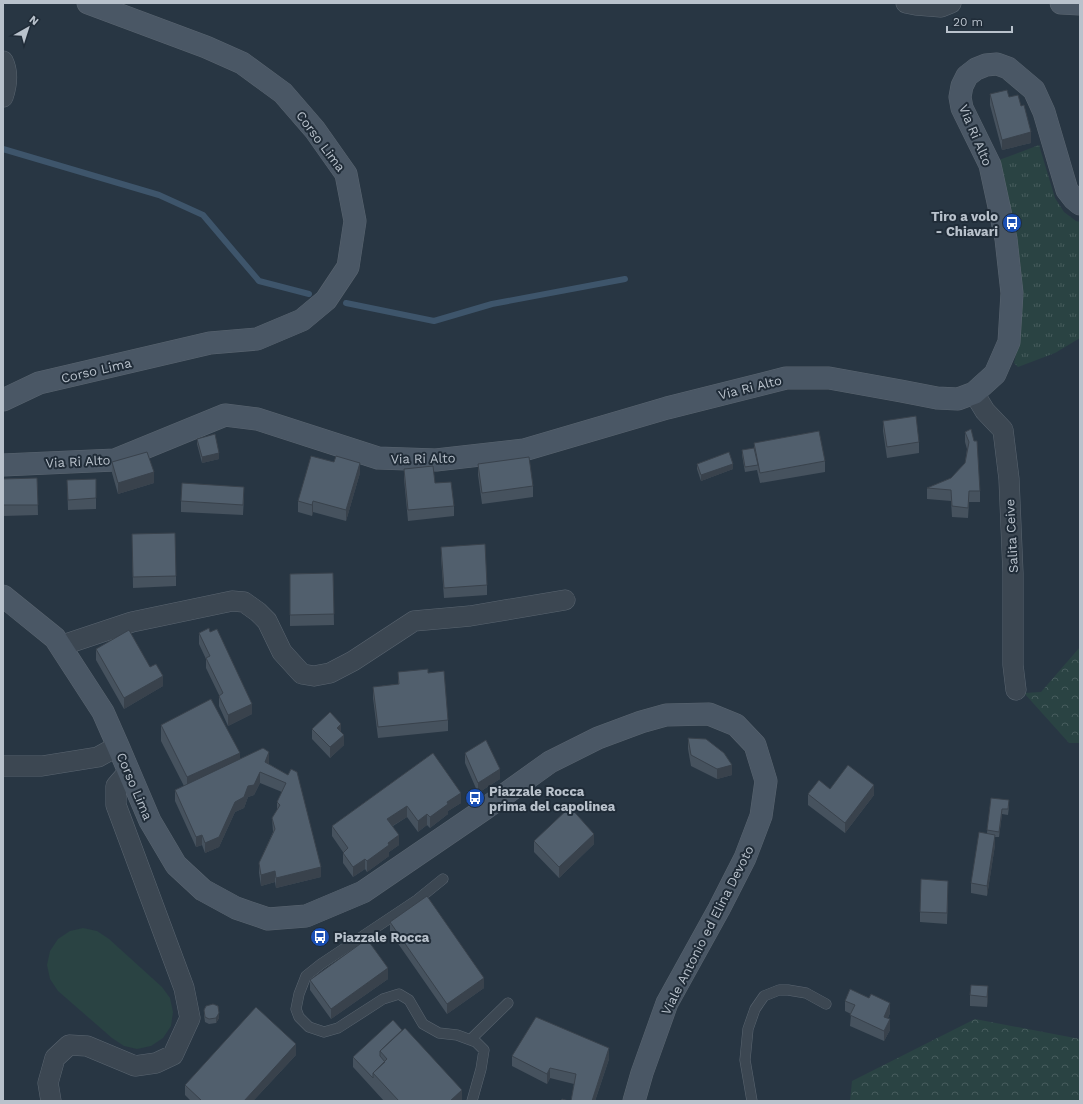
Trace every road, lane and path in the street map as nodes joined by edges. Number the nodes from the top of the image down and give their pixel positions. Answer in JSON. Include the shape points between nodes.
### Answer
{"nodes":[{"id":1,"x":88,"y":3,"type":"edge"},
{"id":2,"x":906,"y":3,"type":"edge"},
{"id":3,"x":951,"y":3,"type":"edge"},
{"id":4,"x":1061,"y":3,"type":"edge"},
{"id":5,"x":1080,"y":4,"type":"edge"},
{"id":6,"x":3,"y":61,"type":"edge"},
{"id":7,"x":3,"y":97,"type":"edge"},
{"id":8,"x":1080,"y":204,"type":"edge"},
{"id":9,"x":974,"y":394,"type":"junction"},
{"id":10,"x":3,"y":400,"type":"edge"},
{"id":11,"x":3,"y":465,"type":"edge"},
{"id":12,"x":3,"y":596,"type":"edge"},
{"id":13,"x":565,"y":600,"type":"dead end"},
{"id":14,"x":60,"y":646,"type":"junction"},
{"id":15,"x":1016,"y":690,"type":"dead end"},
{"id":16,"x":118,"y":746,"type":"junction"},
{"id":17,"x":3,"y":766,"type":"edge"},
{"id":18,"x":129,"y":770,"type":"junction"},
{"id":19,"x":443,"y":879,"type":"dead end"},
{"id":20,"x":306,"y":916,"type":"joint"},
{"id":21,"x":508,"y":1003,"type":"dead end"},
{"id":22,"x":826,"y":1004,"type":"dead end"},
{"id":23,"x":470,"y":1040,"type":"junction"},
{"id":24,"x":51,"y":1101,"type":"edge"},
{"id":25,"x":472,"y":1101,"type":"edge"},
{"id":26,"x":634,"y":1101,"type":"edge"},
{"id":27,"x":752,"y":1101,"type":"edge"}],
"edges":[{"from":1,"to":10,"type":"street","name":"Corso Lima","via":[[242,63],[283,93],[315,130],[346,174],[354,221],[348,267],[326,300],[302,320],[257,339],[210,343],[54,380]]},
{"from":2,"to":3,"type":"street","via":[[941,7]]},
{"from":4,"to":5,"type":"street"},
{"from":6,"to":7,"type":"street","via":[[7,80]]},
{"from":8,"to":9,"type":"street","name":"Via Ri Alto","via":[[1068,190],[1044,112],[1034,90],[1008,68],[997,64],[976,69],[967,76],[960,97],[962,108],[990,165],[1006,239],[1012,293],[1009,342],[995,374]]},
{"from":9,"to":11,"type":"street","name":"Via Ri Alto","via":[[958,399],[937,398],[829,378],[786,378],[667,408],[524,450],[436,460],[378,458],[257,420],[225,415],[115,460]]},
{"from":9,"to":15,"type":"street","name":"Salita Ceive","via":[[985,411],[1003,430],[1009,479],[1013,665]]},
{"from":12,"to":14,"type":"street","name":"Corso Lima","via":[[55,638]]},
{"from":13,"to":14,"type":"street","via":[[470,616],[414,621],[353,661],[330,673],[314,676],[302,674],[282,652],[267,621],[244,602],[232,601],[132,622]]},
{"from":14,"to":16,"type":"street","name":"Corso Lima","via":[[103,712]]},
{"from":16,"to":17,"type":"street","via":[[98,757],[42,766]]},
{"from":16,"to":18,"type":"street","name":"Corso Lima"},
{"from":18,"to":20,"type":"street","name":"Corso Lima","via":[[150,821],[176,865],[203,890],[236,908],[268,919]]},
{"from":18,"to":24,"type":"street","via":[[116,786],[116,805],[184,988],[190,1018],[173,1055],[156,1063],[135,1066],[87,1046],[69,1045],[55,1058],[48,1083]]},
{"from":19,"to":23,"type":"lane","via":[[417,900],[306,976],[298,994],[296,1008],[309,1027],[324,1032],[338,1028],[383,1000],[399,994],[408,1000],[423,1024],[439,1033],[457,1035]]},
{"from":20,"to":26,"type":"street","name":"Viale Antonio ed Elina Devoto","via":[[363,892],[550,762],[598,738],[666,715],[709,714],[736,725],[755,745],[766,781],[761,816],[745,858],[667,1003]]},
{"from":21,"to":23,"type":"lane"},
{"from":22,"to":27,"type":"lane","via":[[806,994],[788,990],[778,990],[764,996],[755,1009],[748,1029],[745,1060]]},
{"from":23,"to":25,"type":"lane","via":[[484,1050]]}]}
